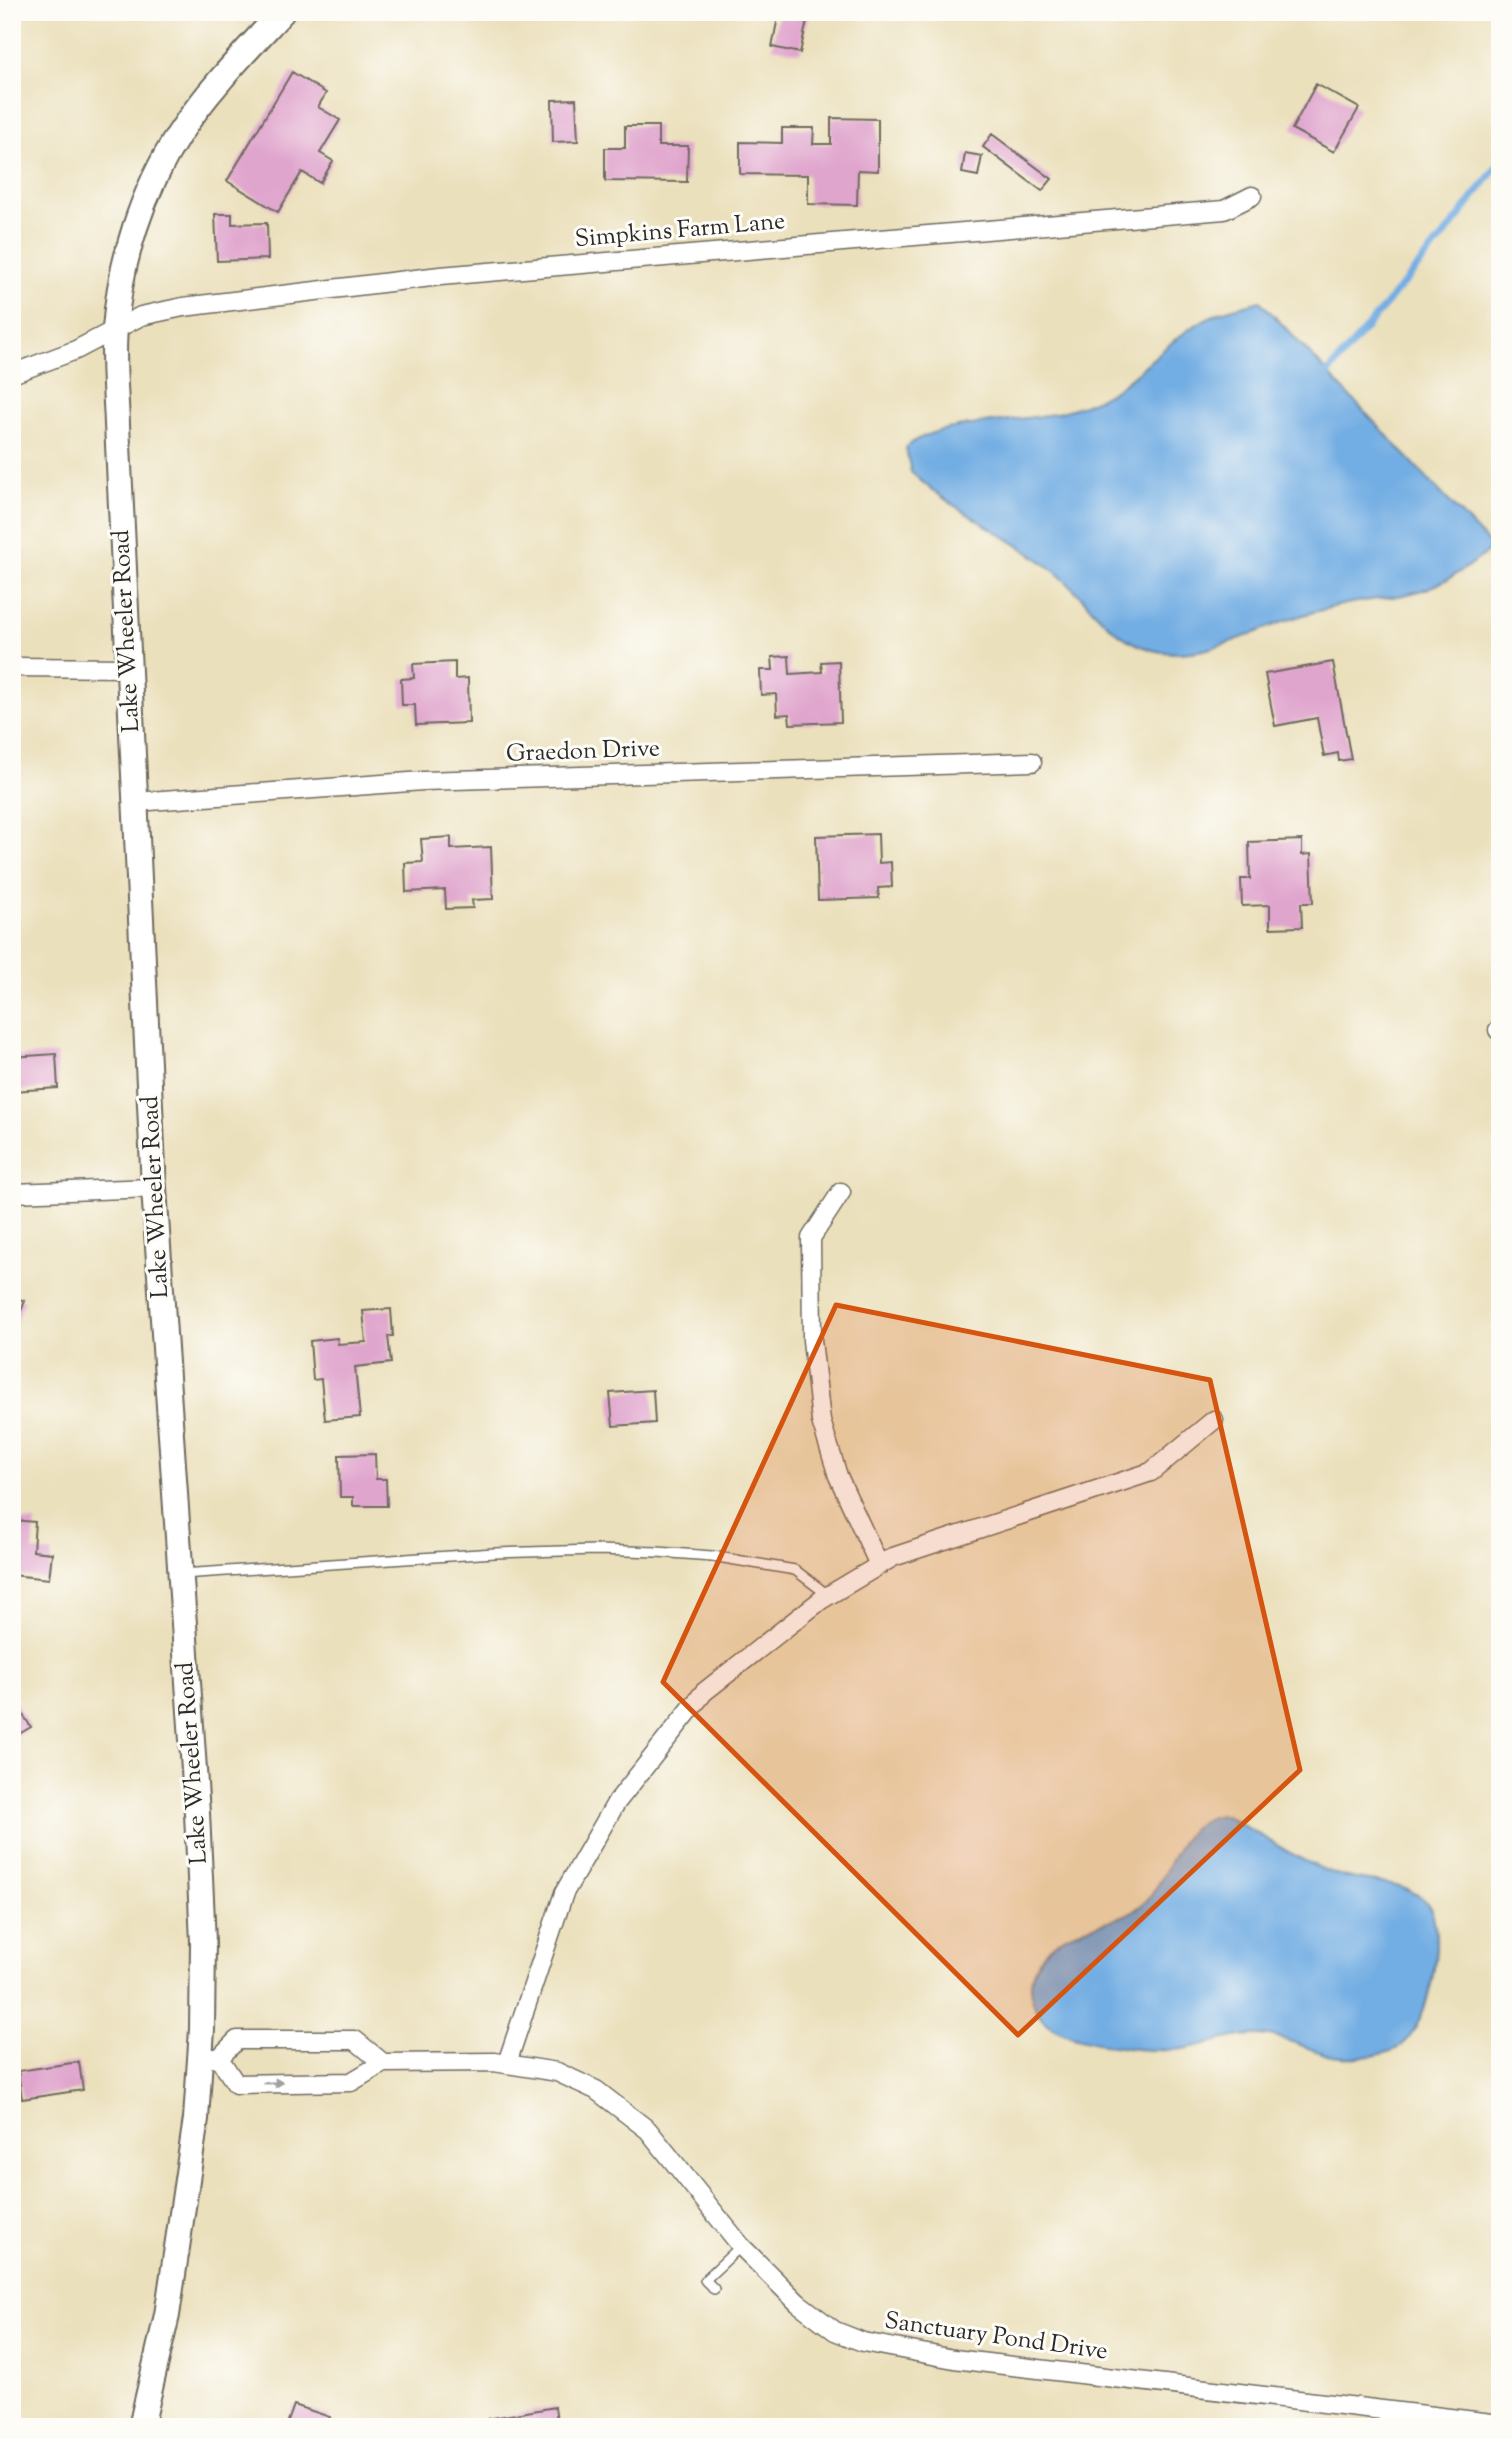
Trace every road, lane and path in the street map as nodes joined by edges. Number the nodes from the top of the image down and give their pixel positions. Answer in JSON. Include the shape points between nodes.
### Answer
{"nodes":[{"id":1,"x":282,"y":12,"type":"edge"},
{"id":2,"x":1252,"y":196,"type":"dead end"},
{"id":3,"x":115,"y":330,"type":"junction"},
{"id":4,"x":12,"y":374,"type":"edge"},
{"id":5,"x":12,"y":667,"type":"edge"},
{"id":6,"x":128,"y":668,"type":"junction"},
{"id":7,"x":1032,"y":762,"type":"dead end"},
{"id":8,"x":136,"y":802,"type":"junction"},
{"id":9,"x":154,"y":1188,"type":"junction"},
{"id":10,"x":841,"y":1192,"type":"dead end"},
{"id":11,"x":12,"y":1193,"type":"edge"},
{"id":12,"x":1214,"y":1420,"type":"dead end"},
{"id":13,"x":879,"y":1565,"type":"junction"},
{"id":14,"x":181,"y":1574,"type":"junction"},
{"id":15,"x":828,"y":1595,"type":"junction"},
{"id":16,"x":210,"y":2058,"type":"junction"},
{"id":17,"x":383,"y":2063,"type":"junction"},
{"id":18,"x":507,"y":2063,"type":"junction"},
{"id":19,"x":741,"y":2246,"type":"junction"},
{"id":20,"x":714,"y":2289,"type":"dead end"},
{"id":21,"x":1500,"y":2424,"type":"edge"},
{"id":22,"x":141,"y":2427,"type":"edge"}],
"edges":[{"from":1,"to":3,"type":"street","name":"Lake Wheeler Road","via":[[180,133],[159,169],[130,244]]},
{"from":2,"to":3,"type":"street","name":"Simpkins Farm Lane","via":[[1224,210],[427,277],[183,307],[141,316]]},
{"from":3,"to":4,"type":"street","name":"Simpkins Farm Lane"},
{"from":3,"to":6,"type":"street","name":"Lake Wheeler Road"},
{"from":5,"to":6,"type":"street"},
{"from":6,"to":8,"type":"street","name":"Lake Wheeler Road"},
{"from":7,"to":8,"type":"street","name":"Graedon Drive","via":[[423,781]]},
{"from":8,"to":9,"type":"street","name":"Lake Wheeler Road"},
{"from":9,"to":11,"type":"street"},
{"from":9,"to":14,"type":"street","name":"Lake Wheeler Road"},
{"from":10,"to":13,"type":"street","via":[[811,1238],[812,1340],[821,1421],[838,1476]]},
{"from":12,"to":13,"type":"street","via":[[1151,1472]]},
{"from":13,"to":15,"type":"street"},
{"from":14,"to":15,"type":"lane","via":[[597,1550],[712,1556],[795,1570]]},
{"from":14,"to":16,"type":"street","name":"Lake Wheeler Road"},
{"from":15,"to":18,"type":"street","via":[[704,1692],[616,1802],[565,1894]]},
{"from":16,"to":17,"type":"street","via":[[237,2040],[355,2039]]},
{"from":16,"to":17,"type":"street","one_way":true,"via":[[236,2084],[351,2082]]},
{"from":16,"to":22,"type":"street","name":"Lake Wheeler Road","via":[[195,2119],[167,2315]]},
{"from":17,"to":18,"type":"street","name":"Sanctuary Pond Drive"},
{"from":18,"to":19,"type":"street","name":"Sanctuary Pond Drive","via":[[557,2072],[596,2090],[648,2130]]},
{"from":19,"to":20,"type":"lane","via":[[705,2280]]},
{"from":19,"to":21,"type":"street","name":"Sanctuary Pond Drive","via":[[798,2303],[835,2331],[863,2342],[954,2359]]}]}
